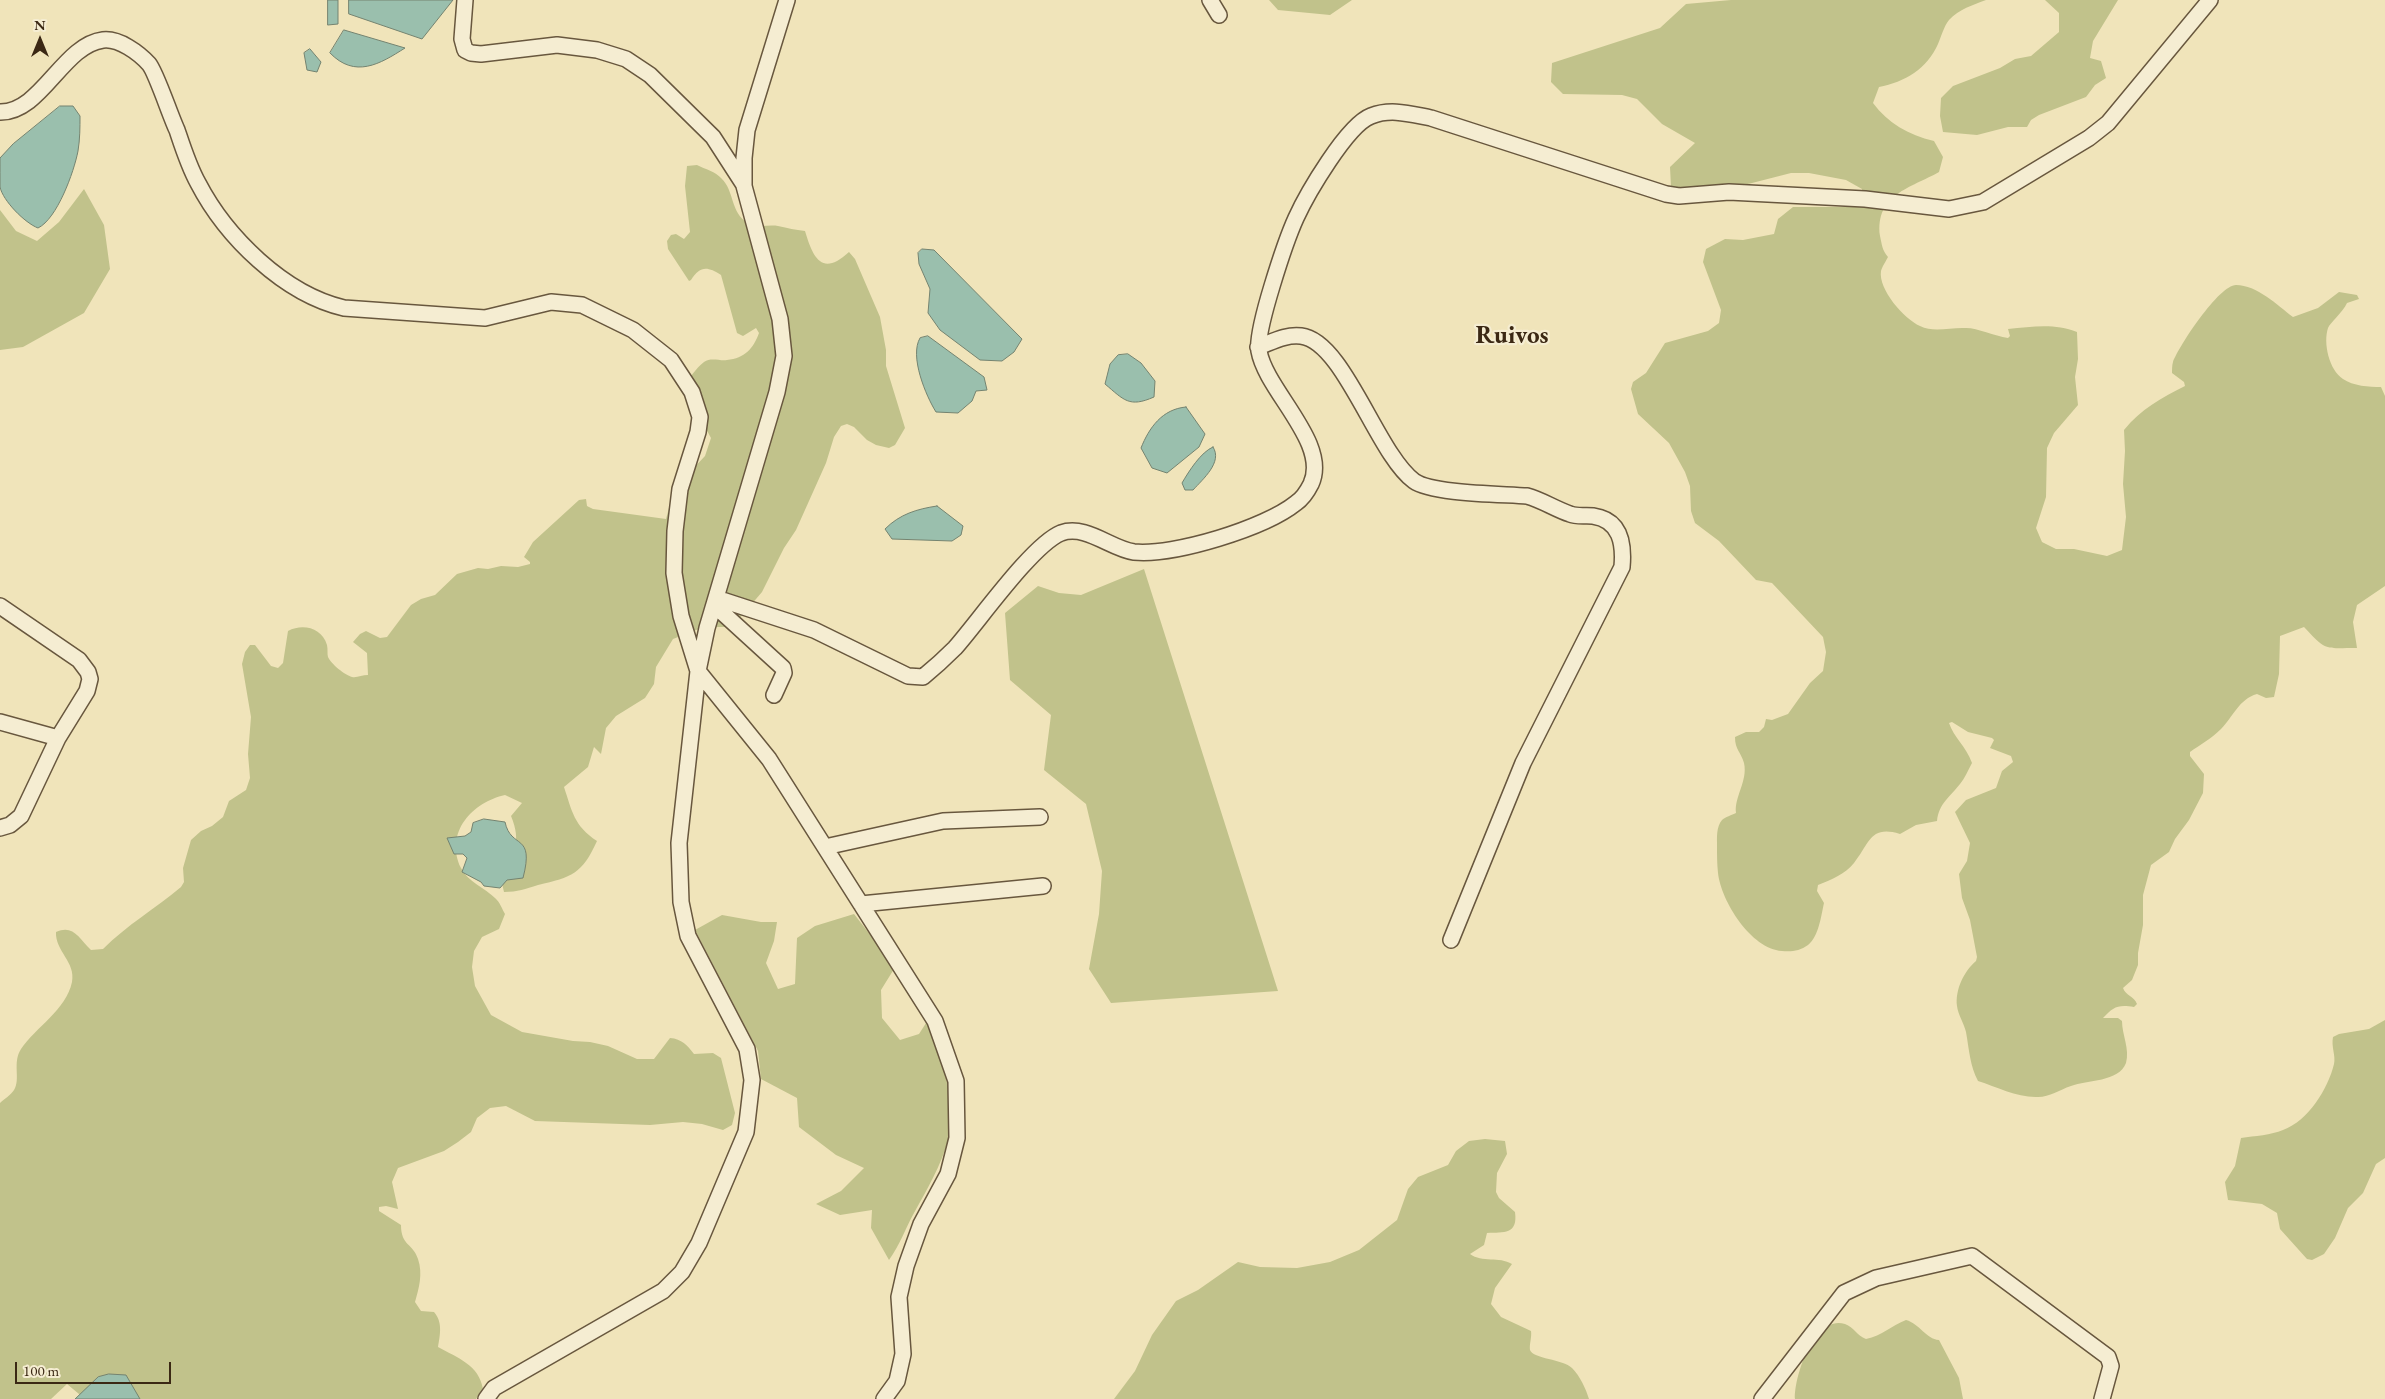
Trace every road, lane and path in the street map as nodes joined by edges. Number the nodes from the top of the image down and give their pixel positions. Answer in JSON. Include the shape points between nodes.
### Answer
{"nodes":[{"id":1,"x":465,"y":0,"type":"edge"},
{"id":2,"x":786,"y":0,"type":"edge"},
{"id":3,"x":1210,"y":0,"type":"edge"},
{"id":4,"x":2210,"y":0,"type":"edge"},
{"id":5,"x":1219,"y":15,"type":"dead end"},
{"id":6,"x":0,"y":112,"type":"edge"},
{"id":7,"x":744,"y":186,"type":"junction"},
{"id":8,"x":1258,"y":347,"type":"junction"},
{"id":9,"x":715,"y":601,"type":"junction"},
{"id":10,"x":0,"y":606,"type":"edge"},
{"id":11,"x":698,"y":671,"type":"junction"},
{"id":12,"x":774,"y":695,"type":"dead end"},
{"id":13,"x":0,"y":722,"type":"edge"},
{"id":14,"x":58,"y":738,"type":"junction"},
{"id":15,"x":1040,"y":817,"type":"dead end"},
{"id":16,"x":0,"y":828,"type":"edge"},
{"id":17,"x":825,"y":847,"type":"junction"},
{"id":18,"x":1043,"y":886,"type":"dead end"},
{"id":19,"x":861,"y":904,"type":"junction"},
{"id":20,"x":1451,"y":940,"type":"dead end"},
{"id":21,"x":486,"y":1399,"type":"edge"},
{"id":22,"x":884,"y":1399,"type":"edge"},
{"id":23,"x":1762,"y":1399,"type":"edge"},
{"id":24,"x":2102,"y":1399,"type":"edge"}],
"edges":[{"from":1,"to":7,"type":"street","via":[[462,39],[465,50],[482,54],[557,45],[597,50],[626,60],[650,74],[713,137]]},
{"from":2,"to":7,"type":"street","via":[[747,130]]},
{"from":3,"to":5,"type":"street"},
{"from":4,"to":8,"type":"street","via":[[2108,123],[2090,138],[1983,202],[1949,209],[1865,199],[1729,192],[1678,196],[1431,118],[1392,110],[1368,116],[1338,145],[1295,219],[1260,327]]},
{"from":6,"to":11,"type":"street","via":[[23,105],[84,47],[104,40],[126,45],[150,65],[198,183],[227,227],[274,275],[323,303],[344,308],[485,318],[551,302],[582,305],[633,330],[671,360],[692,392],[700,417],[680,489],[674,572],[681,616]]},
{"from":7,"to":9,"type":"street","via":[[780,320],[784,356],[777,392]]},
{"from":8,"to":9,"type":"street","via":[[1271,381],[1305,432],[1313,460],[1312,483],[1298,502],[1266,521],[1202,542],[1155,552],[1132,552],[1080,532],[1062,533],[1043,545],[954,649],[923,677],[908,676],[814,630]]},
{"from":8,"to":20,"type":"street","via":[[1284,336],[1303,336],[1318,344],[1335,360],[1398,464],[1415,482],[1437,489],[1538,499],[1571,515],[1596,516],[1620,534],[1624,552],[1622,567],[1523,764]]},
{"from":9,"to":11,"type":"street"},
{"from":9,"to":12,"type":"street","via":[[783,668],[784,673]]},
{"from":10,"to":14,"type":"street","via":[[79,660],[88,672],[90,679],[86,691]]},
{"from":11,"to":17,"type":"street","via":[[769,759]]},
{"from":11,"to":21,"type":"street","via":[[679,843],[681,902],[688,936],[747,1049],[752,1080],[746,1132],[699,1242],[682,1272],[663,1291],[494,1388]]},
{"from":13,"to":14,"type":"street"},
{"from":14,"to":16,"type":"street","via":[[21,816]]},
{"from":15,"to":17,"type":"street","via":[[943,821]]},
{"from":17,"to":19,"type":"street"},
{"from":18,"to":19,"type":"street"},
{"from":19,"to":22,"type":"street","via":[[934,1021],[956,1082],[957,1138],[948,1174],[922,1224],[906,1266],[899,1297],[903,1354],[897,1382]]},
{"from":23,"to":24,"type":"street","via":[[1844,1293],[1876,1278],[1972,1256],[2108,1357],[2111,1366]]}]}
